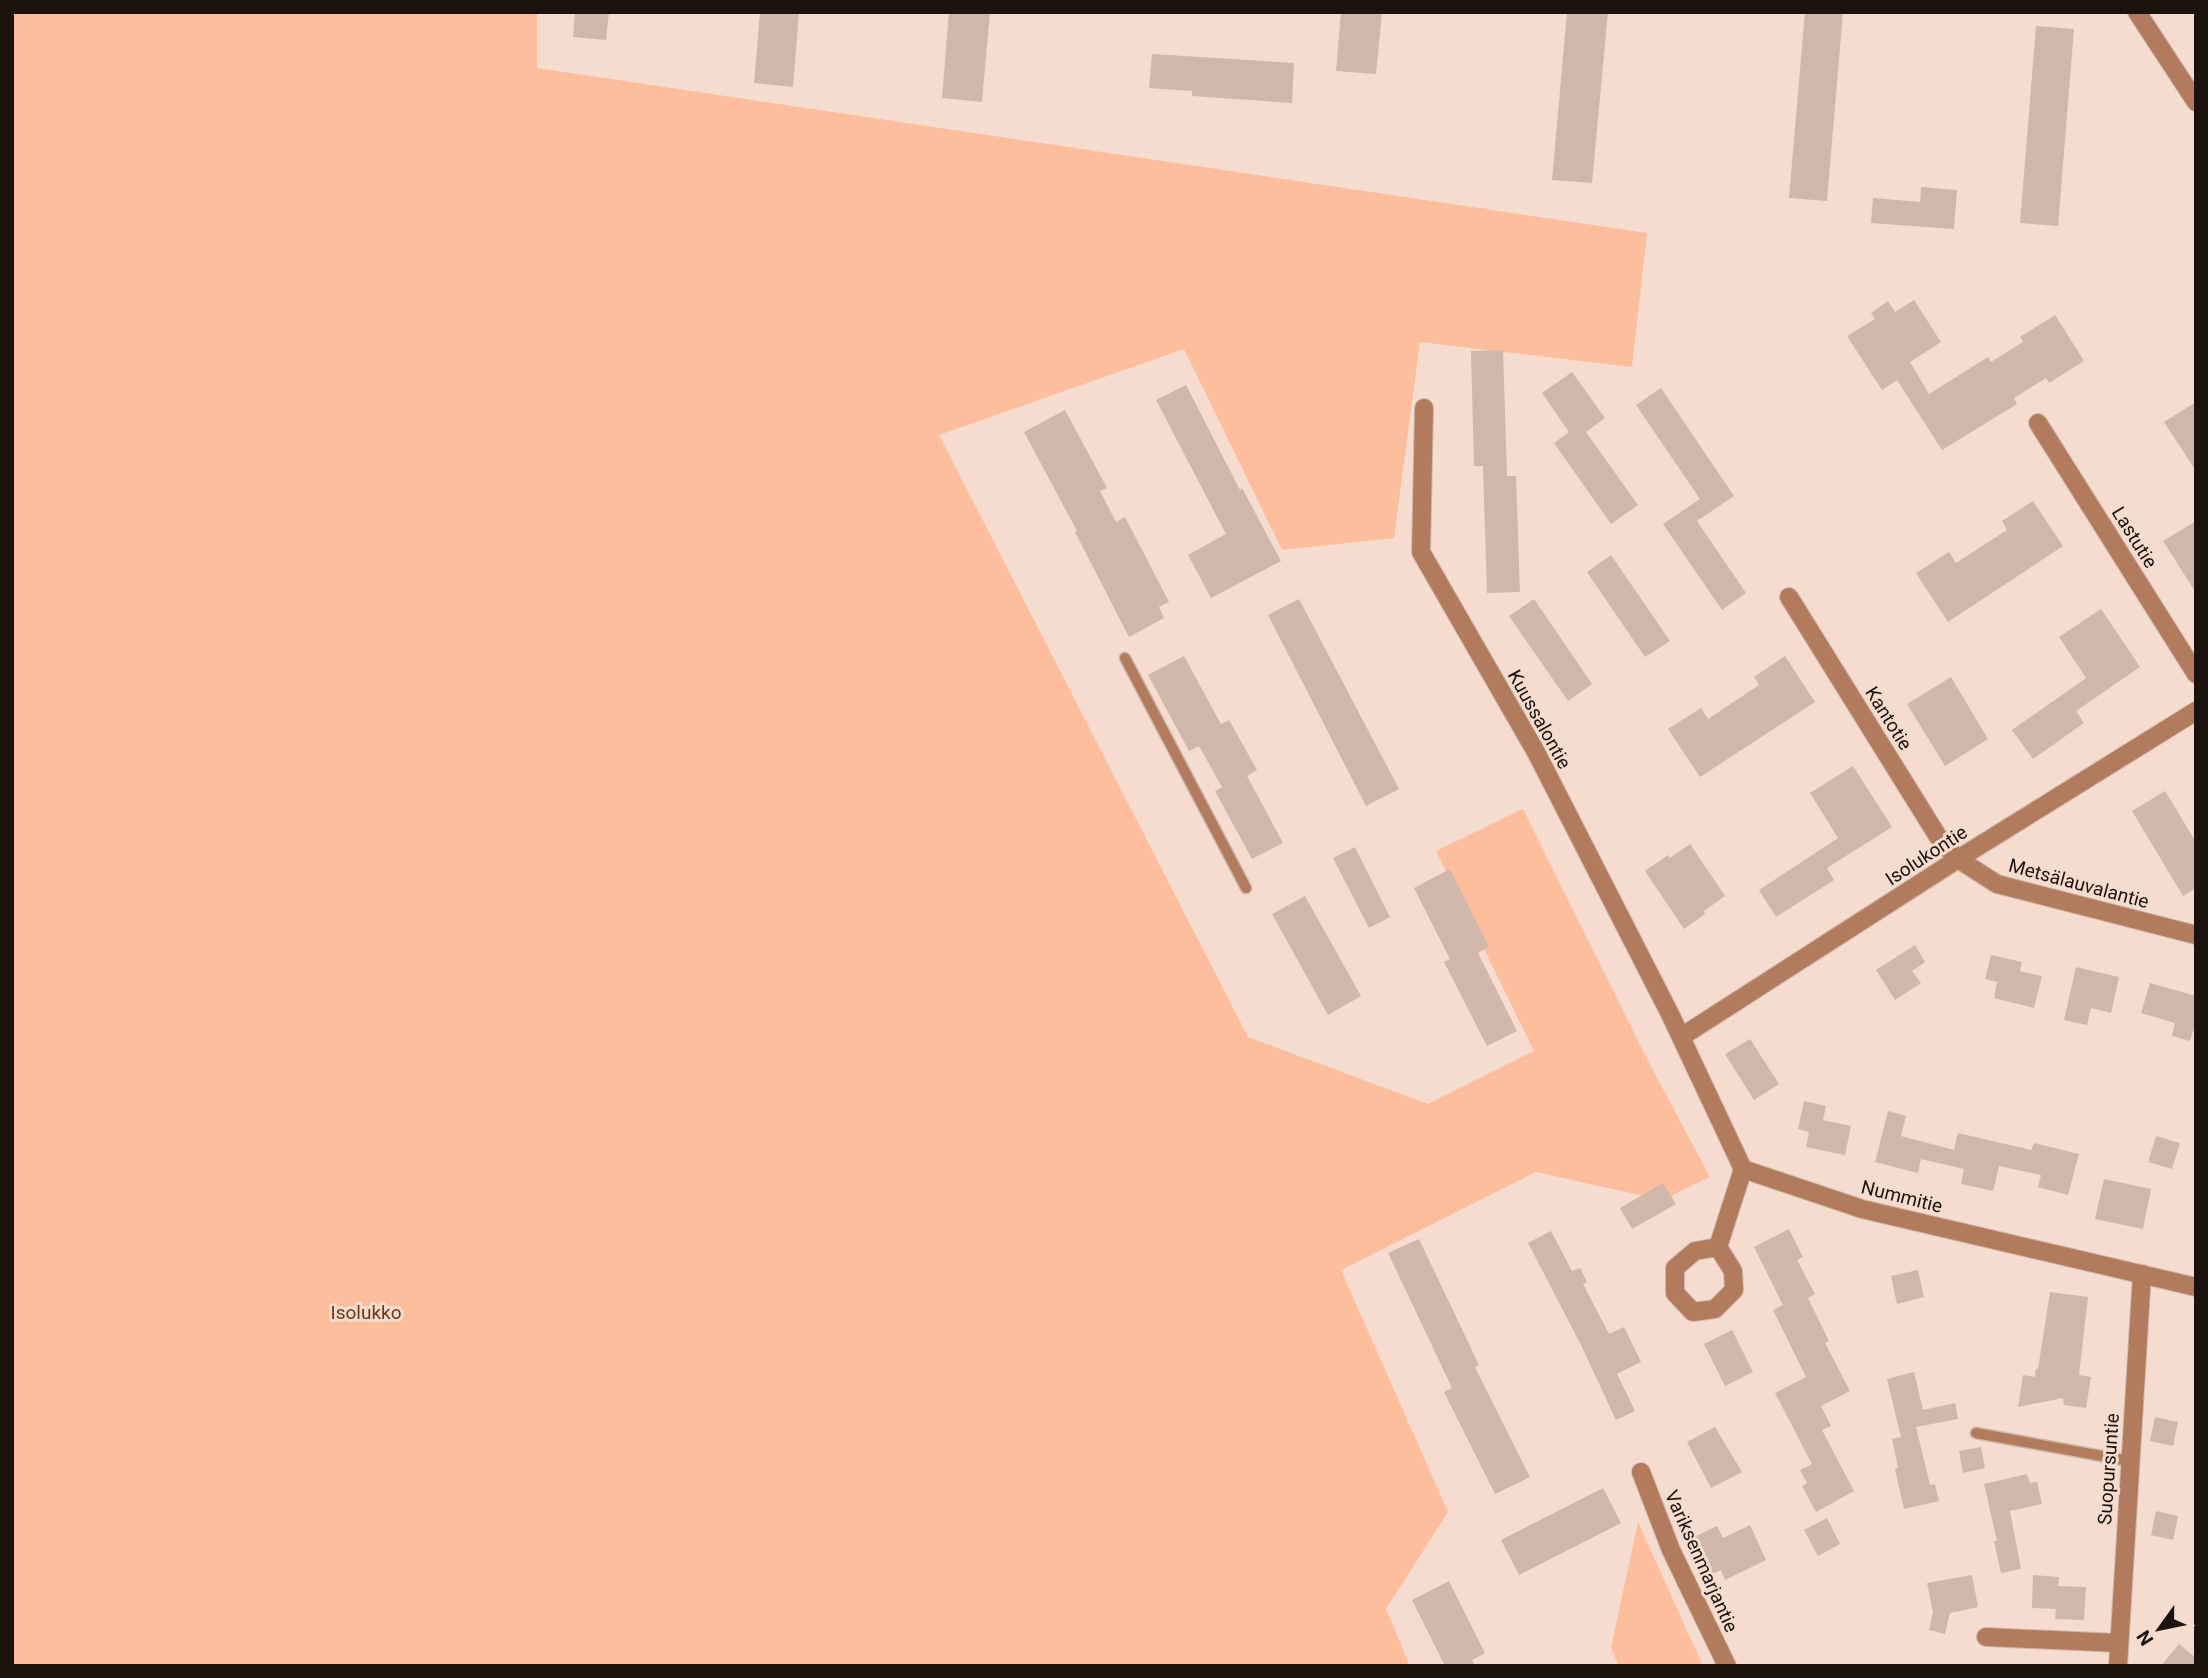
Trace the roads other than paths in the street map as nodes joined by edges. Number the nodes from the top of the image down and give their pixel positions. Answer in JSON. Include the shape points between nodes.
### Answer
{"nodes":[{"id":1,"x":2137,"y":12,"type":"edge"},
{"id":2,"x":2196,"y":102,"type":"edge"},
{"id":3,"x":1424,"y":408,"type":"dead end"},
{"id":4,"x":2038,"y":423,"type":"dead end"},
{"id":5,"x":1789,"y":597,"type":"dead end"},
{"id":6,"x":1125,"y":658,"type":"dead end"},
{"id":7,"x":2196,"y":674,"type":"edge"},
{"id":8,"x":2196,"y":711,"type":"edge"},
{"id":9,"x":1958,"y":859,"type":"junction"},
{"id":10,"x":1246,"y":888,"type":"dead end"},
{"id":11,"x":2196,"y":935,"type":"edge"},
{"id":12,"x":1681,"y":1037,"type":"junction"},
{"id":13,"x":1743,"y":1169,"type":"junction"},
{"id":14,"x":1718,"y":1247,"type":"dead end"},
{"id":15,"x":2142,"y":1274,"type":"junction"},
{"id":16,"x":2196,"y":1287,"type":"edge"},
{"id":17,"x":1976,"y":1433,"type":"dead end"},
{"id":18,"x":2129,"y":1461,"type":"junction"},
{"id":19,"x":1641,"y":1472,"type":"dead end"},
{"id":20,"x":1986,"y":1637,"type":"dead end"},
{"id":21,"x":2118,"y":1643,"type":"junction"},
{"id":22,"x":1727,"y":1666,"type":"edge"},
{"id":23,"x":2118,"y":1666,"type":"edge"}],
"edges":[{"from":1,"to":2,"type":"street"},
{"from":3,"to":12,"type":"street","name":"Kuussalontie","via":[[1421,552],[1536,752]]},
{"from":4,"to":7,"type":"street","name":"Lastutie"},
{"from":5,"to":9,"type":"street","name":"Kantotie","via":[[1942,843]]},
{"from":6,"to":10,"type":"lane"},
{"from":8,"to":9,"type":"street","name":"Isolukontie"},
{"from":9,"to":11,"type":"street","name":"Metsälauvalantie","via":[[1997,884]]},
{"from":9,"to":12,"type":"street","name":"Isolukontie"},
{"from":12,"to":13,"type":"street"},
{"from":13,"to":14,"type":"street"},
{"from":13,"to":15,"type":"street","name":"Nummitie","via":[[1862,1209]]},
{"from":15,"to":16,"type":"street","name":"Nummitie"},
{"from":15,"to":18,"type":"street","name":"Suopursuntie"},
{"from":17,"to":18,"type":"lane"},
{"from":18,"to":21,"type":"street","name":"Suopursuntie"},
{"from":19,"to":22,"type":"street","name":"Variksenmarjantie","via":[[1671,1550]]},
{"from":20,"to":21,"type":"street"},
{"from":21,"to":23,"type":"street","name":"Suopursuntie"}]}
